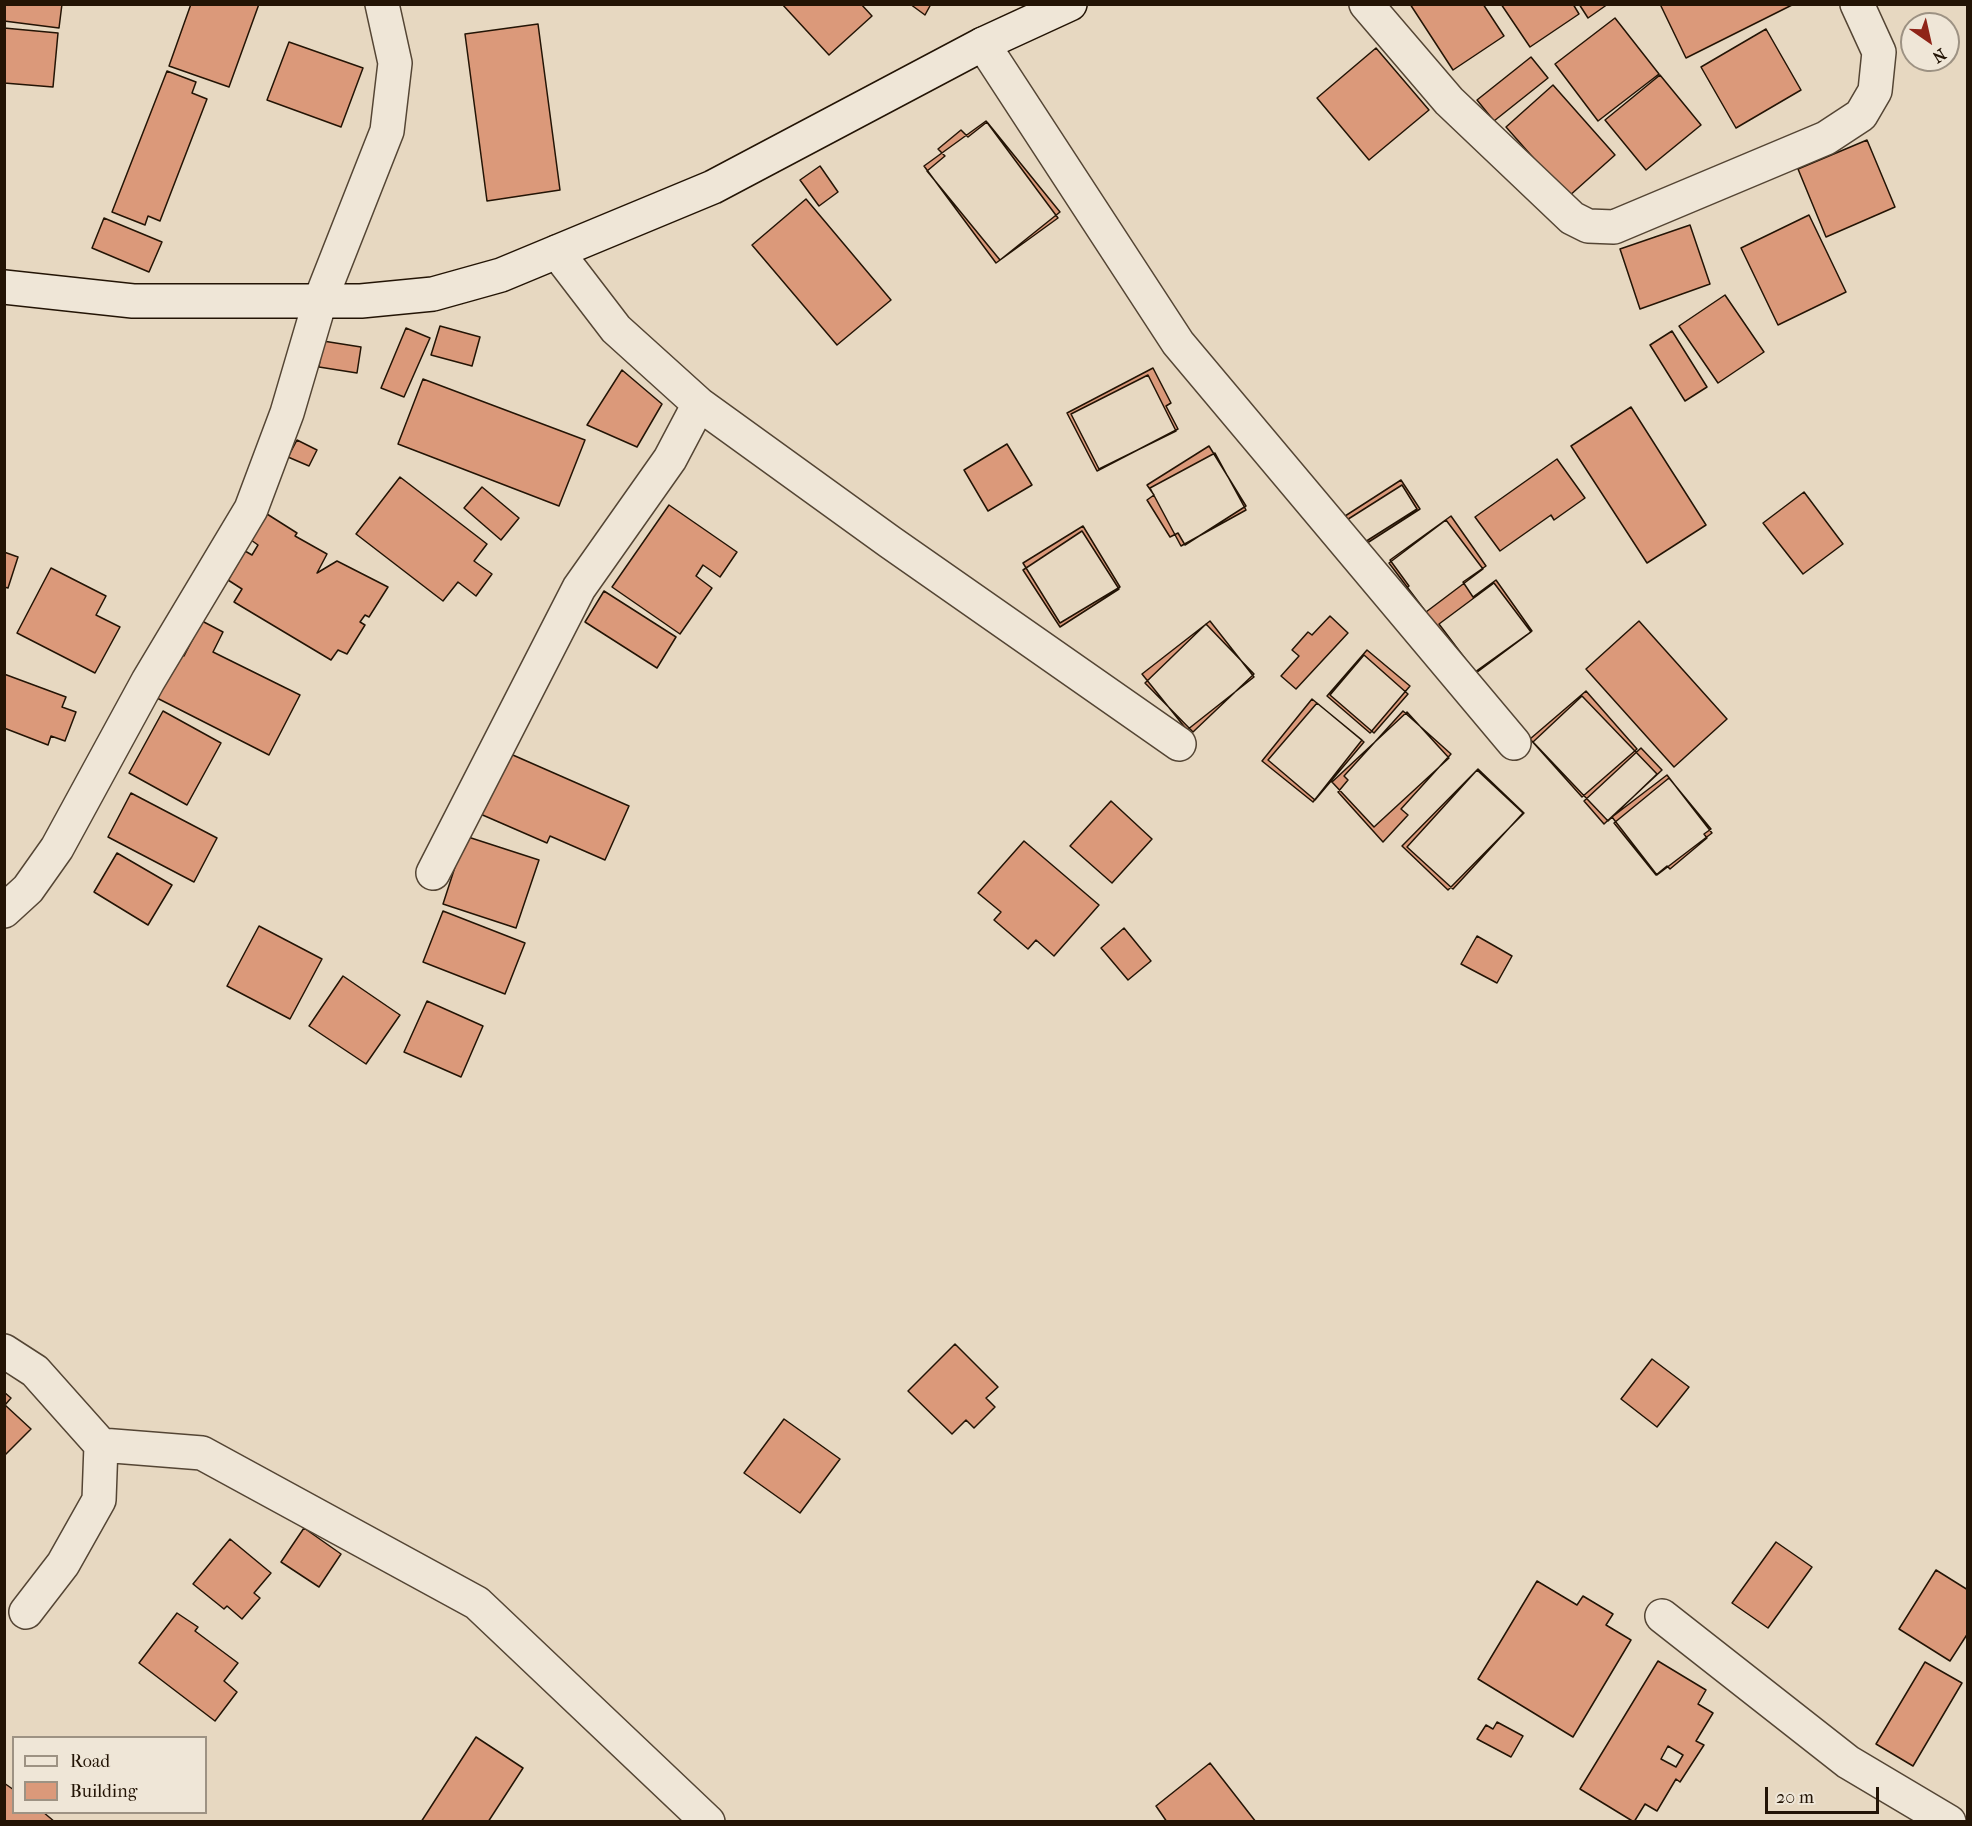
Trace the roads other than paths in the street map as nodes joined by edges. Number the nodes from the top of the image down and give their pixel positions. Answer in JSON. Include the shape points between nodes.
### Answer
{"nodes":[{"id":1,"x":382,"y":4,"type":"edge"},
{"id":2,"x":1070,"y":4,"type":"edge"},
{"id":3,"x":1366,"y":4,"type":"edge"},
{"id":4,"x":1857,"y":4,"type":"edge"},
{"id":5,"x":983,"y":44,"type":"junction"},
{"id":6,"x":557,"y":252,"type":"junction"},
{"id":7,"x":4,"y":287,"type":"edge"},
{"id":8,"x":320,"y":301,"type":"junction"},
{"id":9,"x":699,"y":404,"type":"junction"},
{"id":10,"x":1515,"y":742,"type":"dead end"},
{"id":11,"x":1179,"y":744,"type":"dead end"},
{"id":12,"x":432,"y":873,"type":"dead end"},
{"id":13,"x":4,"y":911,"type":"edge"},
{"id":14,"x":4,"y":1352,"type":"edge"},
{"id":15,"x":100,"y":1445,"type":"junction"},
{"id":16,"x":26,"y":1612,"type":"dead end"},
{"id":17,"x":1662,"y":1616,"type":"dead end"},
{"id":18,"x":708,"y":1821,"type":"edge"},
{"id":19,"x":1949,"y":1821,"type":"edge"}],
"edges":[{"from":1,"to":8,"type":"street","via":[[395,63],[387,131]]},
{"from":2,"to":5,"type":"street"},
{"from":3,"to":4,"type":"street","via":[[1449,101],[1572,218],[1588,226],[1614,227],[1826,138],[1861,115],[1875,91],[1880,52]]},
{"from":5,"to":6,"type":"street","via":[[714,187]]},
{"from":5,"to":10,"type":"street","via":[[1178,343]]},
{"from":6,"to":8,"type":"street","via":[[501,275],[433,294]]},
{"from":6,"to":9,"type":"street","via":[[616,330]]},
{"from":7,"to":8,"type":"street","via":[[133,301]]},
{"from":8,"to":13,"type":"street","via":[[287,414],[251,509],[148,681],[57,848],[28,889]]},
{"from":9,"to":11,"type":"street"},
{"from":9,"to":12,"type":"street","via":[[670,459],[579,588]]},
{"from":14,"to":15,"type":"street","via":[[35,1371]]},
{"from":15,"to":16,"type":"street","via":[[99,1500],[63,1564]]},
{"from":15,"to":18,"type":"street","via":[[202,1453],[477,1603]]},
{"from":17,"to":19,"type":"street","via":[[1848,1762]]}]}
